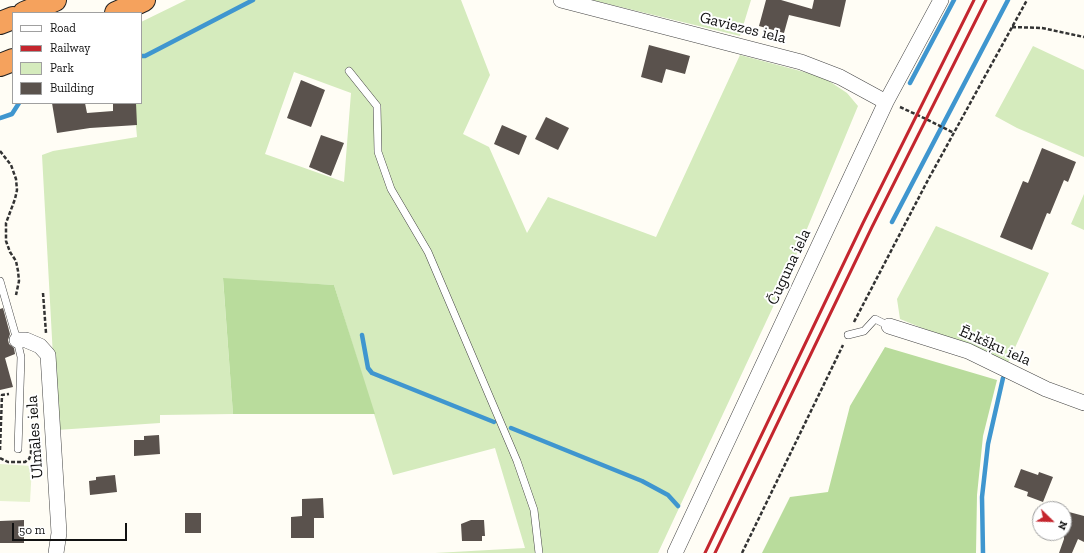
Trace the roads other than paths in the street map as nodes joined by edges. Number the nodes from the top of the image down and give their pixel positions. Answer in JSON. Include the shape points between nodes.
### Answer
{"nodes":[{"id":1,"x":55,"y":0,"type":"edge"},
{"id":2,"x":144,"y":0,"type":"edge"},
{"id":3,"x":561,"y":0,"type":"edge"},
{"id":4,"x":941,"y":0,"type":"edge"},
{"id":5,"x":26,"y":12,"type":"edge"},
{"id":6,"x":118,"y":12,"type":"edge"},
{"id":7,"x":12,"y":18,"type":"edge"},
{"id":8,"x":0,"y":23,"type":"edge"},
{"id":9,"x":12,"y":60,"type":"edge"},
{"id":10,"x":0,"y":65,"type":"edge"},
{"id":11,"x":349,"y":70,"type":"dead end"},
{"id":12,"x":886,"y":102,"type":"junction"},
{"id":13,"x":0,"y":281,"type":"edge"},
{"id":14,"x":889,"y":326,"type":"joint"},
{"id":15,"x":848,"y":335,"type":"road end"},
{"id":16,"x":17,"y":340,"type":"junction"},
{"id":17,"x":1084,"y":403,"type":"edge"},
{"id":18,"x":18,"y":449,"type":"dead end"},
{"id":19,"x":56,"y":553,"type":"edge"},
{"id":20,"x":539,"y":553,"type":"edge"},
{"id":21,"x":675,"y":553,"type":"edge"}],
"edges":[{"from":1,"to":5,"type":"highway"},
{"from":2,"to":6,"type":"highway"},
{"from":3,"to":12,"type":"street","name":"Gaviezes iela","via":[[801,62],[840,78]]},
{"from":4,"to":12,"type":"street","name":"Čuguna iela"},
{"from":7,"to":8,"type":"highway"},
{"from":9,"to":10,"type":"highway"},
{"from":11,"to":20,"type":"lane","via":[[377,106],[378,152],[391,189],[428,252],[517,460],[534,510]]},
{"from":12,"to":21,"type":"street","name":"Čuguna iela"},
{"from":13,"to":16,"type":"lane"},
{"from":14,"to":15,"type":"lane","via":[[875,319],[864,331]]},
{"from":14,"to":17,"type":"street","name":"Ērkšķu iela","via":[[968,351],[1046,389]]},
{"from":16,"to":18,"type":"lane","via":[[20,357]]},
{"from":16,"to":19,"type":"street","name":"Ulmales iela","via":[[26,340],[40,346],[48,355],[60,533]]}]}
